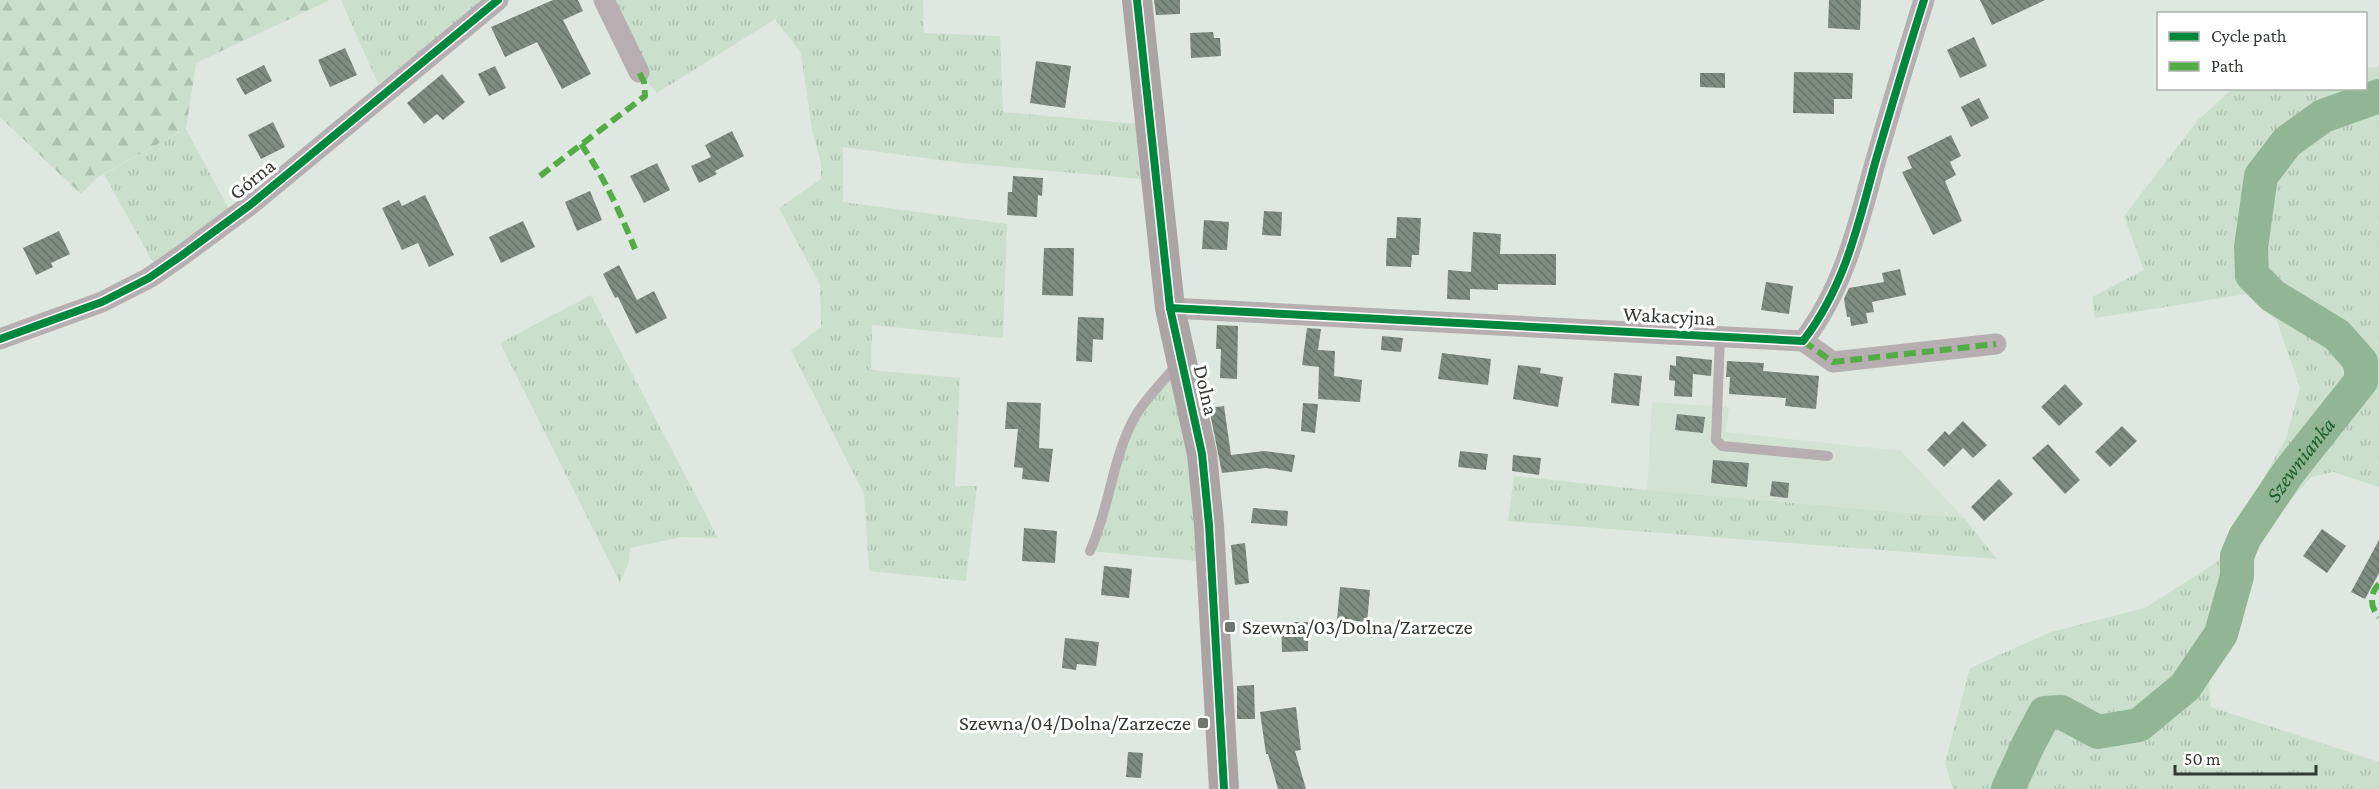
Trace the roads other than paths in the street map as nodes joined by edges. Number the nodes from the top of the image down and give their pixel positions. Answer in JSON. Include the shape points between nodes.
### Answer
{"nodes":[{"id":1,"x":498,"y":0,"type":"edge"},
{"id":2,"x":604,"y":0,"type":"edge"},
{"id":3,"x":1137,"y":0,"type":"edge"},
{"id":4,"x":1924,"y":0,"type":"edge"},
{"id":5,"x":639,"y":72,"type":"dead end"},
{"id":6,"x":1170,"y":308,"type":"junction"},
{"id":7,"x":1720,"y":337,"type":"junction"},
{"id":8,"x":0,"y":339,"type":"edge"},
{"id":9,"x":1803,"y":341,"type":"junction"},
{"id":10,"x":1996,"y":344,"type":"dead end"},
{"id":11,"x":1181,"y":359,"type":"junction"},
{"id":12,"x":1828,"y":456,"type":"dead end"},
{"id":13,"x":1090,"y":551,"type":"dead end"},
{"id":14,"x":1224,"y":789,"type":"edge"}],
"edges":[{"from":1,"to":8,"type":"street","name":"Górna","via":[[250,205],[173,262],[102,302]]},
{"from":2,"to":5,"type":"street"},
{"from":3,"to":6,"type":"street","name":"Dolna"},
{"from":4,"to":9,"type":"street","via":[[1843,274],[1822,317]]},
{"from":6,"to":7,"type":"street","name":"Wakacyjna"},
{"from":6,"to":11,"type":"street","name":"Dolna"},
{"from":7,"to":9,"type":"street","name":"Wakacyjna"},
{"from":7,"to":12,"type":"lane","via":[[1716,440],[1722,446]]},
{"from":9,"to":10,"type":"street","via":[[1833,362]]},
{"from":11,"to":13,"type":"lane","via":[[1136,415]]},
{"from":11,"to":14,"type":"street","name":"Dolna","via":[[1202,454]]}]}
